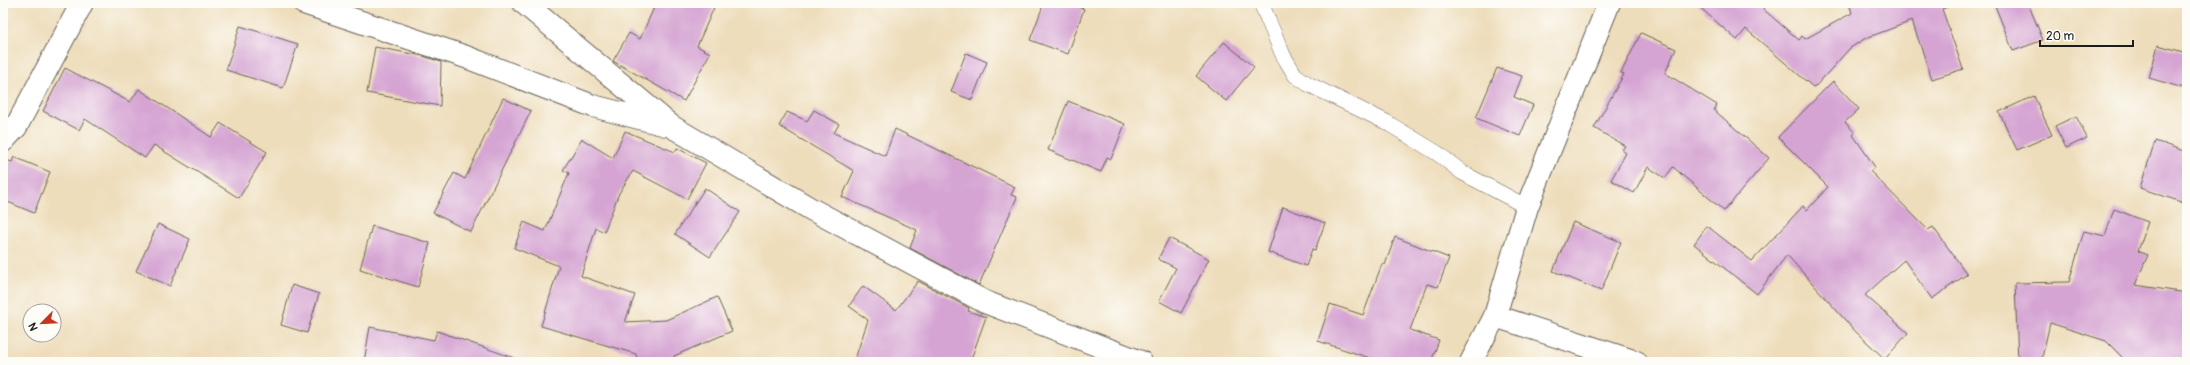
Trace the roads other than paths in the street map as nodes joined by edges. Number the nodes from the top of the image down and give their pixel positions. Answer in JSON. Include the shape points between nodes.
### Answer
{"nodes":[{"id":1,"x":82,"y":3,"type":"edge"},
{"id":2,"x":304,"y":3,"type":"edge"},
{"id":3,"x":524,"y":3,"type":"edge"},
{"id":4,"x":1261,"y":3,"type":"edge"},
{"id":5,"x":1609,"y":3,"type":"edge"},
{"id":6,"x":671,"y":126,"type":"junction"},
{"id":7,"x":3,"y":141,"type":"edge"},
{"id":8,"x":1527,"y":207,"type":"junction"},
{"id":9,"x":1495,"y":316,"type":"junction"},
{"id":10,"x":1141,"y":362,"type":"edge"},
{"id":11,"x":1471,"y":362,"type":"edge"},
{"id":12,"x":1636,"y":362,"type":"edge"}],
"edges":[{"from":1,"to":7,"type":"street","via":[[16,127]]},
{"from":2,"to":6,"type":"street","via":[[466,57],[593,106]]},
{"from":3,"to":6,"type":"street"},
{"from":4,"to":8,"type":"lane","via":[[1283,55],[1295,75],[1308,84],[1386,122],[1437,153],[1463,173]]},
{"from":5,"to":8,"type":"street"},
{"from":6,"to":10,"type":"street","via":[[811,209],[985,302]]},
{"from":8,"to":9,"type":"street"},
{"from":9,"to":11,"type":"street"},
{"from":9,"to":12,"type":"street"}]}
